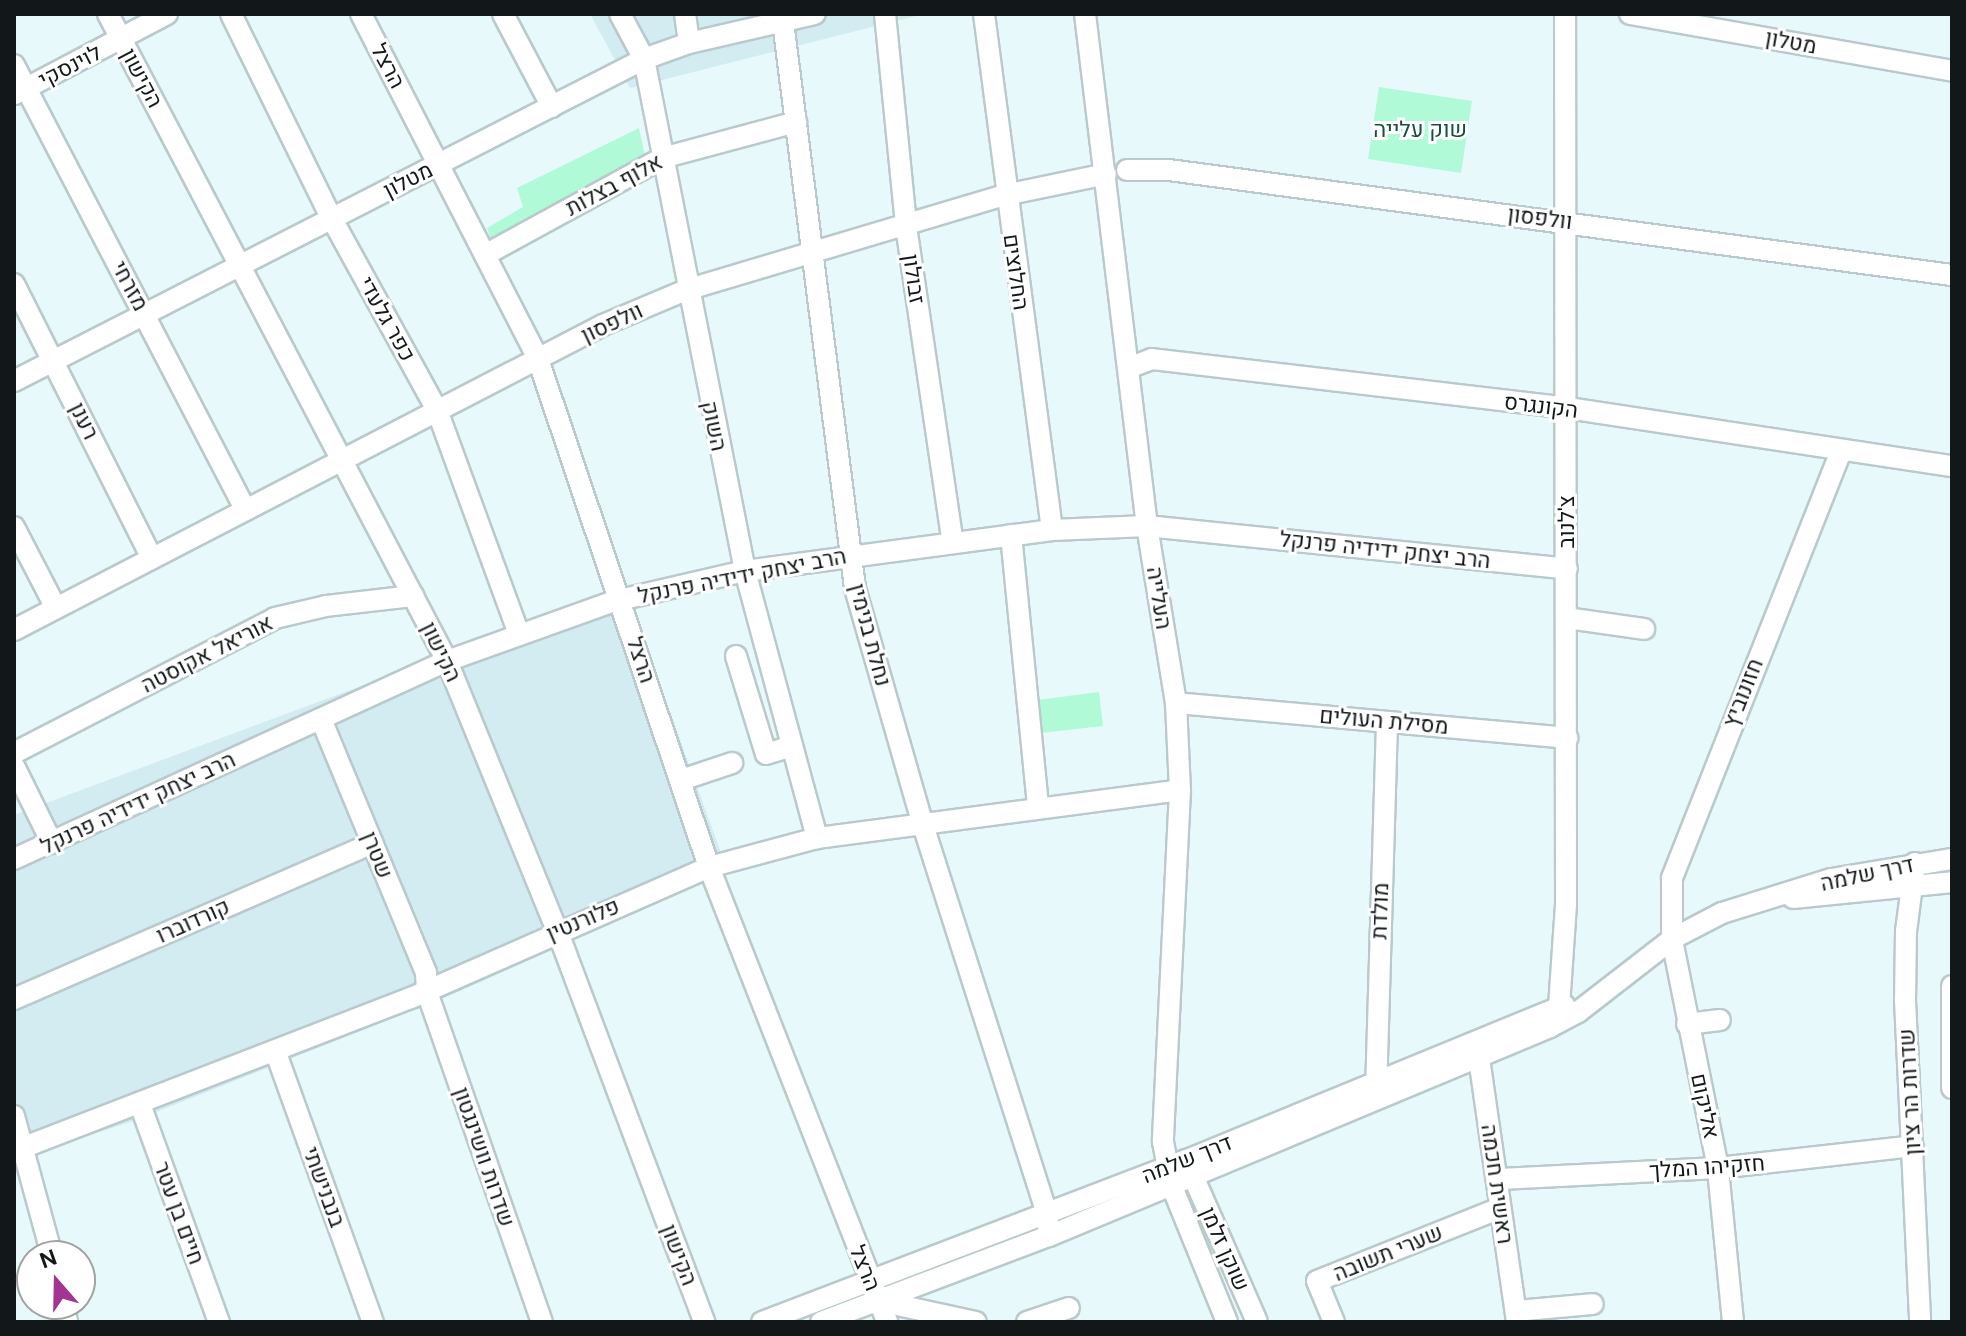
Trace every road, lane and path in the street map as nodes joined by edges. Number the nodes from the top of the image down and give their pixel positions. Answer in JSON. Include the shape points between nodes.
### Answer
{"nodes":[{"id":1,"x":108,"y":14,"type":"edge"},
{"id":2,"x":167,"y":14,"type":"edge"},
{"id":3,"x":231,"y":14,"type":"edge"},
{"id":4,"x":361,"y":14,"type":"edge"},
{"id":5,"x":503,"y":14,"type":"edge"},
{"id":6,"x":620,"y":14,"type":"edge"},
{"id":7,"x":685,"y":14,"type":"edge"},
{"id":8,"x":815,"y":14,"type":"edge"},
{"id":9,"x":885,"y":14,"type":"edge"},
{"id":10,"x":984,"y":14,"type":"edge"},
{"id":11,"x":1085,"y":14,"type":"edge"},
{"id":12,"x":1565,"y":14,"type":"edge"},
{"id":13,"x":1630,"y":14,"type":"edge"},
{"id":14,"x":783,"y":18,"type":"edge"},
{"id":15,"x":122,"y":39,"type":"junction"},
{"id":16,"x":689,"y":43,"type":"junction"},
{"id":17,"x":644,"y":59,"type":"junction"},
{"id":18,"x":14,"y":65,"type":"edge"},
{"id":19,"x":1952,"y":71,"type":"edge"},
{"id":20,"x":20,"y":92,"type":"edge"},
{"id":21,"x":552,"y":107,"type":"junction"},
{"id":22,"x":796,"y":122,"type":"junction"},
{"id":23,"x":662,"y":158,"type":"junction"},
{"id":24,"x":439,"y":165,"type":"junction"},
{"id":25,"x":1127,"y":170,"type":"dead end"},
{"id":26,"x":1106,"y":174,"type":"junction"},
{"id":27,"x":1005,"y":195,"type":"junction"},
{"id":28,"x":332,"y":219,"type":"junction"},
{"id":29,"x":1564,"y":221,"type":"junction"},
{"id":30,"x":906,"y":226,"type":"junction"},
{"id":31,"x":814,"y":251,"type":"junction"},
{"id":32,"x":485,"y":255,"type":"junction"},
{"id":33,"x":241,"y":263,"type":"junction"},
{"id":34,"x":1952,"y":275,"type":"edge"},
{"id":35,"x":14,"y":284,"type":"edge"},
{"id":36,"x":686,"y":290,"type":"junction"},
{"id":37,"x":145,"y":315,"type":"junction"},
{"id":38,"x":538,"y":359,"type":"junction"},
{"id":39,"x":55,"y":360,"type":"junction"},
{"id":40,"x":1131,"y":367,"type":"junction"},
{"id":41,"x":14,"y":381,"type":"edge"},
{"id":42,"x":1568,"y":408,"type":"junction"},
{"id":43,"x":437,"y":410,"type":"junction"},
{"id":44,"x":1840,"y":453,"type":"junction"},
{"id":45,"x":341,"y":460,"type":"junction"},
{"id":46,"x":1952,"y":466,"type":"edge"},
{"id":47,"x":245,"y":508,"type":"junction"},
{"id":48,"x":1147,"y":526,"type":"junction"},
{"id":49,"x":14,"y":527,"type":"edge"},
{"id":50,"x":1052,"y":530,"type":"junction"},
{"id":51,"x":1011,"y":535,"type":"junction"},
{"id":52,"x":953,"y":543,"type":"junction"},
{"id":53,"x":849,"y":555,"type":"junction"},
{"id":54,"x":152,"y":558,"type":"junction"},
{"id":55,"x":1567,"y":569,"type":"junction"},
{"id":56,"x":745,"y":571,"type":"junction"},
{"id":57,"x":413,"y":596,"type":"junction"},
{"id":58,"x":621,"y":600,"type":"junction"},
{"id":59,"x":56,"y":608,"type":"junction"},
{"id":60,"x":1567,"y":618,"type":"junction"},
{"id":61,"x":1644,"y":629,"type":"dead end"},
{"id":62,"x":14,"y":630,"type":"edge"},
{"id":63,"x":519,"y":634,"type":"junction"},
{"id":64,"x":736,"y":656,"type":"dead end"},
{"id":65,"x":447,"y":661,"type":"junction"},
{"id":66,"x":1176,"y":703,"type":"junction"},
{"id":67,"x":321,"y":719,"type":"junction"},
{"id":68,"x":1387,"y":722,"type":"junction"},
{"id":69,"x":1567,"y":738,"type":"junction"},
{"id":70,"x":792,"y":746,"type":"junction"},
{"id":71,"x":14,"y":753,"type":"edge"},
{"id":72,"x":732,"y":763,"type":"dead end"},
{"id":73,"x":14,"y":766,"type":"edge"},
{"id":74,"x":681,"y":780,"type":"junction"},
{"id":75,"x":1180,"y":790,"type":"junction"},
{"id":76,"x":1038,"y":806,"type":"junction"},
{"id":77,"x":922,"y":822,"type":"junction"},
{"id":78,"x":817,"y":838,"type":"junction"},
{"id":79,"x":52,"y":843,"type":"junction"},
{"id":80,"x":372,"y":843,"type":"junction"},
{"id":81,"x":14,"y":859,"type":"edge"},
{"id":82,"x":1952,"y":859,"type":"edge"},
{"id":83,"x":1915,"y":863,"type":"junction"},
{"id":84,"x":709,"y":867,"type":"junction"},
{"id":85,"x":1952,"y":882,"type":"edge"},
{"id":86,"x":1911,"y":888,"type":"junction"},
{"id":87,"x":1869,"y":893,"type":"junction"},
{"id":88,"x":1784,"y":897,"type":"junction"},
{"id":89,"x":557,"y":930,"type":"junction"},
{"id":90,"x":1906,"y":931,"type":"junction"},
{"id":91,"x":1672,"y":939,"type":"junction"},
{"id":92,"x":1608,"y":986,"type":"junction"},
{"id":93,"x":427,"y":992,"type":"junction"},
{"id":94,"x":1952,"y":996,"type":"edge"},
{"id":95,"x":14,"y":999,"type":"edge"},
{"id":96,"x":1559,"y":1007,"type":"junction"},
{"id":97,"x":1720,"y":1020,"type":"dead end"},
{"id":98,"x":1687,"y":1024,"type":"junction"},
{"id":99,"x":1550,"y":1027,"type":"junction"},
{"id":100,"x":276,"y":1053,"type":"junction"},
{"id":101,"x":1479,"y":1058,"type":"junction"},
{"id":102,"x":1952,"y":1088,"type":"edge"},
{"id":103,"x":1377,"y":1091,"type":"junction"},
{"id":104,"x":140,"y":1104,"type":"junction"},
{"id":105,"x":14,"y":1116,"type":"edge"},
{"id":106,"x":1913,"y":1146,"type":"junction"},
{"id":107,"x":20,"y":1149,"type":"edge"},
{"id":108,"x":1718,"y":1168,"type":"junction"},
{"id":109,"x":1168,"y":1176,"type":"junction"},
{"id":110,"x":1193,"y":1176,"type":"junction"},
{"id":111,"x":1500,"y":1179,"type":"junction"},
{"id":112,"x":1500,"y":1208,"type":"junction"},
{"id":113,"x":1047,"y":1213,"type":"junction"},
{"id":114,"x":1049,"y":1236,"type":"junction"},
{"id":115,"x":47,"y":1240,"type":"edge"},
{"id":116,"x":871,"y":1282,"type":"junction"},
{"id":117,"x":879,"y":1301,"type":"junction"},
{"id":118,"x":1593,"y":1304,"type":"dead end"},
{"id":119,"x":1069,"y":1308,"type":"dead end"},
{"id":120,"x":1516,"y":1317,"type":"edge"},
{"id":121,"x":219,"y":1322,"type":"edge"},
{"id":122,"x":373,"y":1322,"type":"edge"},
{"id":123,"x":542,"y":1322,"type":"edge"},
{"id":124,"x":704,"y":1322,"type":"edge"},
{"id":125,"x":762,"y":1322,"type":"edge"},
{"id":126,"x":821,"y":1322,"type":"edge"},
{"id":127,"x":887,"y":1322,"type":"edge"},
{"id":128,"x":976,"y":1322,"type":"edge"},
{"id":129,"x":1027,"y":1322,"type":"edge"},
{"id":130,"x":1227,"y":1322,"type":"edge"},
{"id":131,"x":1257,"y":1322,"type":"edge"},
{"id":132,"x":1334,"y":1322,"type":"edge"},
{"id":133,"x":1733,"y":1322,"type":"edge"},
{"id":134,"x":1920,"y":1322,"type":"edge"}],
"edges":[{"from":1,"to":15,"type":"street","name":"הקישון"},
{"from":2,"to":15,"type":"street","name":"לוינסקי"},
{"from":3,"to":28,"type":"street","name":"כפר גלעדי"},
{"from":4,"to":24,"type":"street","name":"הרצל"},
{"from":5,"to":21,"type":"street"},
{"from":6,"to":17,"type":"street","name":"השוק"},
{"from":7,"to":16,"type":"street"},
{"from":8,"to":14,"type":"street","name":"מטלון"},
{"from":9,"to":30,"type":"street","name":"זבולון"},
{"from":10,"to":27,"type":"street","name":"החלוצים"},
{"from":11,"to":26,"type":"street","name":"העלייה"},
{"from":12,"to":29,"type":"street","name":"צ'לנוב","via":[[1556,133]]},
{"from":13,"to":19,"type":"street","name":"מטלון"},
{"from":14,"to":16,"type":"street","name":"מטלון"},
{"from":14,"to":22,"type":"street","name":"נחלת בנימין"},
{"from":15,"to":20,"type":"street","name":"לוינסקי"},
{"from":15,"to":33,"type":"street","name":"הקישון"},
{"from":16,"to":17,"type":"street","name":"מטלון"},
{"from":17,"to":21,"type":"street","name":"מטלון"},
{"from":17,"to":23,"type":"street","name":"השוק"},
{"from":18,"to":20,"type":"street","name":"מזרחי"},
{"from":20,"to":37,"type":"street","name":"מזרחי"},
{"from":21,"to":24,"type":"street","name":"מטלון"},
{"from":22,"to":23,"type":"street","name":"אלוף בצלות"},
{"from":22,"to":31,"type":"street","name":"נחלת בנימין"},
{"from":23,"to":32,"type":"street","name":"אלוף בצלות"},
{"from":23,"to":36,"type":"street","name":"השוק"},
{"from":24,"to":28,"type":"street","name":"מטלון"},
{"from":24,"to":32,"type":"street","name":"הרצל"},
{"from":25,"to":29,"type":"street","name":"וולפסון","via":[[1169,170]]},
{"from":26,"to":27,"type":"street","name":"וולפסון"},
{"from":26,"to":40,"type":"street","name":"העלייה"},
{"from":27,"to":30,"type":"street","name":"וולפסון"},
{"from":27,"to":50,"type":"street","name":"החלוצים"},
{"from":28,"to":33,"type":"street","name":"מטלון"},
{"from":28,"to":43,"type":"street","name":"כפר גלעדי"},
{"from":29,"to":34,"type":"street","name":"וולפסון"},
{"from":29,"to":42,"type":"street","name":"צ'לנוב"},
{"from":30,"to":31,"type":"street","name":"וולפסון"},
{"from":30,"to":52,"type":"street","name":"זבולון"},
{"from":31,"to":36,"type":"street","name":"וולפסון"},
{"from":31,"to":53,"type":"street","name":"נחלת בנימין"},
{"from":32,"to":38,"type":"street","name":"הרצל"},
{"from":33,"to":37,"type":"street","name":"מטלון"},
{"from":33,"to":45,"type":"street","name":"הקישון"},
{"from":35,"to":39,"type":"street","name":"רענן"},
{"from":36,"to":38,"type":"street","name":"וולפסון"},
{"from":36,"to":56,"type":"street","name":"השוק"},
{"from":37,"to":39,"type":"street","name":"מטלון"},
{"from":37,"to":47,"type":"street","name":"מזרחי"},
{"from":38,"to":43,"type":"street","name":"וולפסון"},
{"from":38,"to":58,"type":"street","name":"הרצל"},
{"from":39,"to":41,"type":"street","name":"מטלון"},
{"from":39,"to":54,"type":"street","name":"רענן"},
{"from":40,"to":42,"type":"street","name":"הקונגרס","via":[[1152,359]]},
{"from":40,"to":48,"type":"street","name":"העלייה"},
{"from":42,"to":44,"type":"street","name":"הקונגרס"},
{"from":42,"to":55,"type":"street","name":"צ'לנוב"},
{"from":43,"to":45,"type":"street","name":"וולפסון"},
{"from":43,"to":63,"type":"street","name":"כפר גלעדי"},
{"from":44,"to":46,"type":"street","name":"הקונגרס"},
{"from":44,"to":91,"type":"street","name":"חזונוביץ","via":[[1680,853],[1670,901]]},
{"from":45,"to":47,"type":"street","name":"וולפסון"},
{"from":45,"to":57,"type":"street","name":"הקישון"},
{"from":47,"to":54,"type":"street","name":"וולפסון"},
{"from":48,"to":50,"type":"street","name":"הרב יצחק ידידיה פרנקל"},
{"from":48,"to":55,"type":"street","name":"הרב יצחק ידידיה פרנקל"},
{"from":48,"to":66,"type":"street","name":"העלייה"},
{"from":49,"to":59,"type":"street"},
{"from":50,"to":51,"type":"street","name":"הרב יצחק ידידיה פרנקל"},
{"from":51,"to":52,"type":"street","name":"הרב יצחק ידידיה פרנקל"},
{"from":51,"to":76,"type":"street"},
{"from":52,"to":53,"type":"street","name":"הרב יצחק ידידיה פרנקל"},
{"from":53,"to":56,"type":"street","name":"הרב יצחק ידידיה פרנקל"},
{"from":53,"to":77,"type":"street","name":"נחלת בנימין"},
{"from":54,"to":59,"type":"street","name":"וולפסון"},
{"from":55,"to":60,"type":"street","name":"צ'לנוב"},
{"from":56,"to":58,"type":"street","name":"הרב יצחק ידידיה פרנקל"},
{"from":56,"to":70,"type":"street","name":"השוק"},
{"from":57,"to":65,"type":"street","name":"הקישון"},
{"from":57,"to":71,"type":"street","name":"אוריאל אקוסטה","via":[[275,618]]},
{"from":58,"to":63,"type":"street","name":"הרב יצחק ידידיה פרנקל"},
{"from":58,"to":74,"type":"street","name":"הרצל"},
{"from":59,"to":62,"type":"street","name":"וולפסון"},
{"from":60,"to":61,"type":"street"},
{"from":60,"to":69,"type":"street","name":"צ'לנוב"},
{"from":63,"to":65,"type":"street","name":"הרב יצחק ידידיה פרנקל"},
{"from":64,"to":70,"type":"street","via":[[766,754]]},
{"from":65,"to":67,"type":"street","name":"הרב יצחק ידידיה פרנקל"},
{"from":65,"to":89,"type":"street","name":"הקישון"},
{"from":66,"to":68,"type":"street","name":"מסילת העולים"},
{"from":66,"to":75,"type":"street","name":"העלייה"},
{"from":67,"to":79,"type":"street","name":"הרב יצחק ידידיה פרנקל"},
{"from":67,"to":80,"type":"street","name":"שטרן"},
{"from":68,"to":69,"type":"street","name":"מסילת העולים"},
{"from":68,"to":103,"type":"street","name":"מולדת"},
{"from":69,"to":96,"type":"street","name":"צ'לנוב"},
{"from":70,"to":78,"type":"street","name":"השוק"},
{"from":72,"to":74,"type":"street"},
{"from":73,"to":79,"type":"street"},
{"from":74,"to":84,"type":"street","name":"הרצל"},
{"from":75,"to":76,"type":"street","name":"פלורנטין"},
{"from":75,"to":109,"type":"street","name":"העלייה","via":[[1162,1119]]},
{"from":76,"to":77,"type":"street","name":"פלורנטין"},
{"from":77,"to":78,"type":"street","name":"פלורנטין"},
{"from":77,"to":113,"type":"street","name":"נחלת בנימין"},
{"from":78,"to":84,"type":"street","name":"פלורנטין"},
{"from":79,"to":81,"type":"street","name":"הרב יצחק ידידיה פרנקל"},
{"from":80,"to":93,"type":"street","name":"שטרן","via":[[426,973]]},
{"from":80,"to":95,"type":"street","name":"קורדוברו"},
{"from":82,"to":83,"type":"street","name":"דרך שלמה"},
{"from":83,"to":86,"type":"street","name":"שדרות הר ציון"},
{"from":83,"to":88,"type":"street","name":"דרך שלמה","via":[[1831,879]]},
{"from":84,"to":89,"type":"street","name":"פלורנטין"},
{"from":84,"to":116,"type":"street","name":"הרצל"},
{"from":85,"to":86,"type":"street","name":"דרך שלמה"},
{"from":86,"to":87,"type":"street","name":"דרך שלמה"},
{"from":86,"to":90,"type":"street","name":"שדרות הר ציון"},
{"from":87,"to":88,"type":"street","name":"דרך שלמה"},
{"from":87,"to":90,"type":"street","via":[[1895,906]]},
{"from":88,"to":91,"type":"street","name":"דרך שלמה","via":[[1722,913]]},
{"from":89,"to":93,"type":"street","name":"פלורנטין"},
{"from":89,"to":124,"type":"street","name":"הקישון"},
{"from":90,"to":106,"type":"street","name":"שדרות הר ציון"},
{"from":91,"to":92,"type":"street","name":"דרך שלמה"},
{"from":91,"to":98,"type":"street","name":"אליקום"},
{"from":92,"to":96,"type":"street","name":"דרך שלמה"},
{"from":92,"to":99,"type":"street","name":"דרך שלמה"},
{"from":93,"to":100,"type":"street","name":"פלורנטין"},
{"from":93,"to":123,"type":"street","name":"שדרות וושינגטון"},
{"from":94,"to":102,"type":"street","name":"שדרות הר ציון"},
{"from":96,"to":99,"type":"street","name":"צ'לנוב"},
{"from":96,"to":103,"type":"street","name":"דרך שלמה"},
{"from":97,"to":98,"type":"street"},
{"from":98,"to":108,"type":"street","name":"אליקום"},
{"from":99,"to":101,"type":"street","name":"דרך שלמה"},
{"from":100,"to":104,"type":"street","name":"פלורנטין"},
{"from":100,"to":122,"type":"street","name":"בנבנישתי"},
{"from":101,"to":103,"type":"street","name":"דרך שלמה"},
{"from":101,"to":111,"type":"street","name":"ראשית חכמה"},
{"from":103,"to":109,"type":"street","name":"דרך שלמה"},
{"from":103,"to":110,"type":"street","name":"דרך שלמה"},
{"from":104,"to":107,"type":"street","name":"פלורנטין"},
{"from":104,"to":121,"type":"street","name":"חיים בן עטר"},
{"from":105,"to":107,"type":"street"},
{"from":106,"to":108,"type":"street","name":"חזקיהו המלך"},
{"from":106,"to":134,"type":"street","name":"שדרות הר ציון"},
{"from":107,"to":115,"type":"street"},
{"from":108,"to":111,"type":"street","name":"חזקיהו המלך"},
{"from":108,"to":133,"type":"street","name":"אליקום"},
{"from":109,"to":110,"type":"street","name":"דרך שלמה"},
{"from":109,"to":113,"type":"street","name":"דרך שלמה"},
{"from":109,"to":114,"type":"street","name":"דרך שלמה"},
{"from":109,"to":130,"type":"street","name":"שוקן זלמן"},
{"from":110,"to":131,"type":"street","name":"שוקן זלמן"},
{"from":111,"to":112,"type":"street","name":"ראשית חכמה"},
{"from":112,"to":120,"type":"street","name":"ראשית חכמה"},
{"from":112,"to":132,"type":"street","name":"שערי תשובה","via":[[1317,1281]]},
{"from":113,"to":114,"type":"street","name":"נחלת בנימין"},
{"from":113,"to":116,"type":"street","name":"דרך שלמה"},
{"from":114,"to":117,"type":"street","name":"דרך שלמה"},
{"from":116,"to":117,"type":"street","name":"הרצל"},
{"from":116,"to":125,"type":"street","name":"דרך שלמה"},
{"from":117,"to":126,"type":"street","name":"דרך שלמה"},
{"from":117,"to":127,"type":"street","name":"הרצל"},
{"from":117,"to":128,"type":"street"},
{"from":118,"to":120,"type":"street","name":"ראשית חכמה"},
{"from":119,"to":129,"type":"street"}]}
